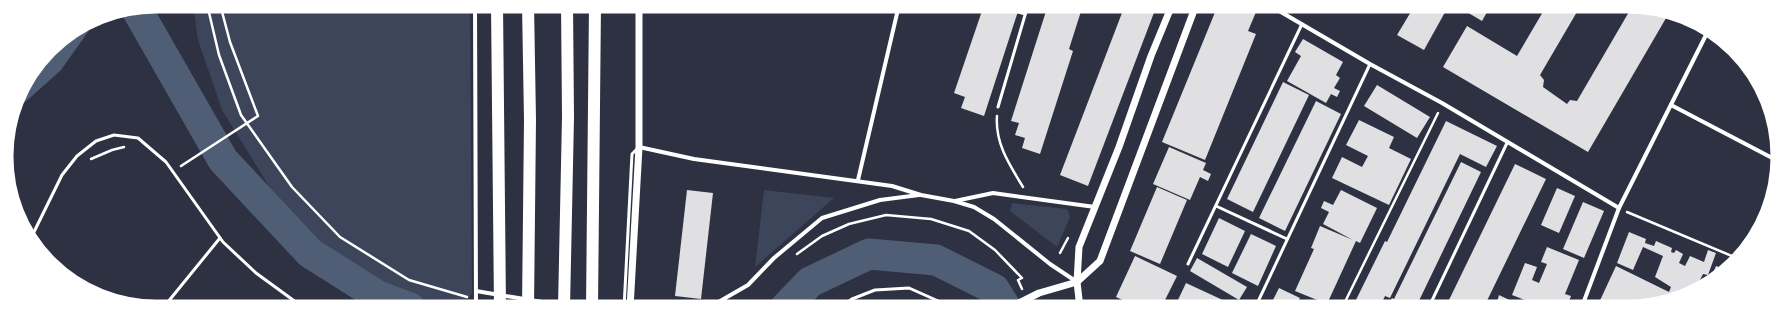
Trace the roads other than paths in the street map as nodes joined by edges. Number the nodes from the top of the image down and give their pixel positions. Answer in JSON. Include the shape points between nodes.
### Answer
{"nodes":[{"id":1,"x":475,"y":11,"type":"edge"},
{"id":2,"x":497,"y":11,"type":"edge"},
{"id":3,"x":528,"y":11,"type":"edge"},
{"id":4,"x":567,"y":11,"type":"edge"},
{"id":5,"x":595,"y":11,"type":"edge"},
{"id":6,"x":639,"y":11,"type":"edge"},
{"id":7,"x":897,"y":11,"type":"edge"},
{"id":8,"x":1015,"y":11,"type":"edge"},
{"id":9,"x":1026,"y":11,"type":"edge"},
{"id":10,"x":1170,"y":11,"type":"edge"},
{"id":11,"x":1194,"y":11,"type":"edge"},
{"id":12,"x":1279,"y":11,"type":"edge"},
{"id":13,"x":1025,"y":14,"type":"junction"},
{"id":14,"x":1302,"y":24,"type":"junction"},
{"id":15,"x":1706,"y":35,"type":"edge"},
{"id":16,"x":1370,"y":64,"type":"junction"},
{"id":17,"x":1671,"y":105,"type":"junction"},
{"id":18,"x":998,"y":107,"type":"road end"},
{"id":19,"x":1507,"y":143,"type":"junction"},
{"id":20,"x":639,"y":147,"type":"junction"},
{"id":21,"x":1773,"y":158,"type":"edge"},
{"id":22,"x":858,"y":180,"type":"junction"},
{"id":23,"x":921,"y":195,"type":"junction"},
{"id":24,"x":954,"y":201,"type":"junction"},
{"id":25,"x":1216,"y":206,"type":"junction"},
{"id":26,"x":1095,"y":207,"type":"junction"},
{"id":27,"x":1619,"y":208,"type":"junction"},
{"id":28,"x":33,"y":233,"type":"edge"},
{"id":29,"x":220,"y":238,"type":"junction"},
{"id":30,"x":1287,"y":239,"type":"junction"},
{"id":31,"x":1188,"y":264,"type":"dead end"},
{"id":32,"x":1077,"y":282,"type":"junction"},
{"id":33,"x":476,"y":291,"type":"junction"},
{"id":34,"x":168,"y":302,"type":"edge"},
{"id":35,"x":296,"y":302,"type":"edge"},
{"id":36,"x":476,"y":302,"type":"edge"},
{"id":37,"x":500,"y":302,"type":"edge"},
{"id":38,"x":528,"y":302,"type":"edge"},
{"id":39,"x":542,"y":302,"type":"edge"},
{"id":40,"x":564,"y":302,"type":"edge"},
{"id":41,"x":592,"y":302,"type":"edge"},
{"id":42,"x":624,"y":302,"type":"edge"},
{"id":43,"x":630,"y":302,"type":"edge"},
{"id":44,"x":718,"y":302,"type":"edge"},
{"id":45,"x":848,"y":302,"type":"edge"},
{"id":46,"x":940,"y":302,"type":"edge"},
{"id":47,"x":1021,"y":302,"type":"edge"},
{"id":48,"x":1079,"y":302,"type":"edge"},
{"id":49,"x":1258,"y":302,"type":"edge"},
{"id":50,"x":1431,"y":302,"type":"edge"},
{"id":51,"x":1584,"y":302,"type":"edge"}],
"edges":[{"from":1,"to":33,"type":"street"},
{"from":2,"to":37,"type":"highway"},
{"from":3,"to":38,"type":"highway"},
{"from":4,"to":40,"type":"highway","via":[[568,117]]},
{"from":5,"to":41,"type":"highway"},
{"from":6,"to":20,"type":"street"},
{"from":7,"to":22,"type":"street"},
{"from":8,"to":13,"type":"lane"},
{"from":9,"to":13,"type":"lane"},
{"from":10,"to":26,"type":"street"},
{"from":11,"to":32,"type":"street","via":[[1100,261]]},
{"from":12,"to":14,"type":"street"},
{"from":13,"to":18,"type":"lane"},
{"from":14,"to":16,"type":"street"},
{"from":14,"to":25,"type":"lane"},
{"from":15,"to":17,"type":"street"},
{"from":16,"to":19,"type":"street","via":[[1442,103]]},
{"from":16,"to":30,"type":"lane"},
{"from":17,"to":21,"type":"street"},
{"from":17,"to":27,"type":"street"},
{"from":19,"to":27,"type":"street"},
{"from":19,"to":50,"type":"lane"},
{"from":20,"to":22,"type":"street","via":[[694,159]]},
{"from":20,"to":42,"type":"lane","via":[[632,154]]},
{"from":20,"to":43,"type":"street"},
{"from":22,"to":23,"type":"street","via":[[892,186]]},
{"from":23,"to":24,"type":"street"},
{"from":23,"to":44,"type":"street","via":[[880,200],[822,218],[774,258],[748,285]]},
{"from":24,"to":26,"type":"street","via":[[993,193]]},
{"from":24,"to":32,"type":"street","via":[[974,207],[994,219]]},
{"from":25,"to":30,"type":"lane"},
{"from":25,"to":31,"type":"lane"},
{"from":26,"to":32,"type":"street","via":[[1078,247]]},
{"from":27,"to":51,"type":"street"},
{"from":28,"to":29,"type":"lane","via":[[62,175],[77,156],[96,141],[114,134],[138,138],[166,162]]},
{"from":29,"to":34,"type":"lane"},
{"from":29,"to":35,"type":"lane","via":[[256,273]]},
{"from":30,"to":49,"type":"lane"},
{"from":32,"to":47,"type":"street","via":[[1034,295]]},
{"from":32,"to":48,"type":"street"},
{"from":33,"to":36,"type":"street"},
{"from":33,"to":39,"type":"street"},
{"from":45,"to":46,"type":"lane","via":[[875,290],[909,288]]}]}
